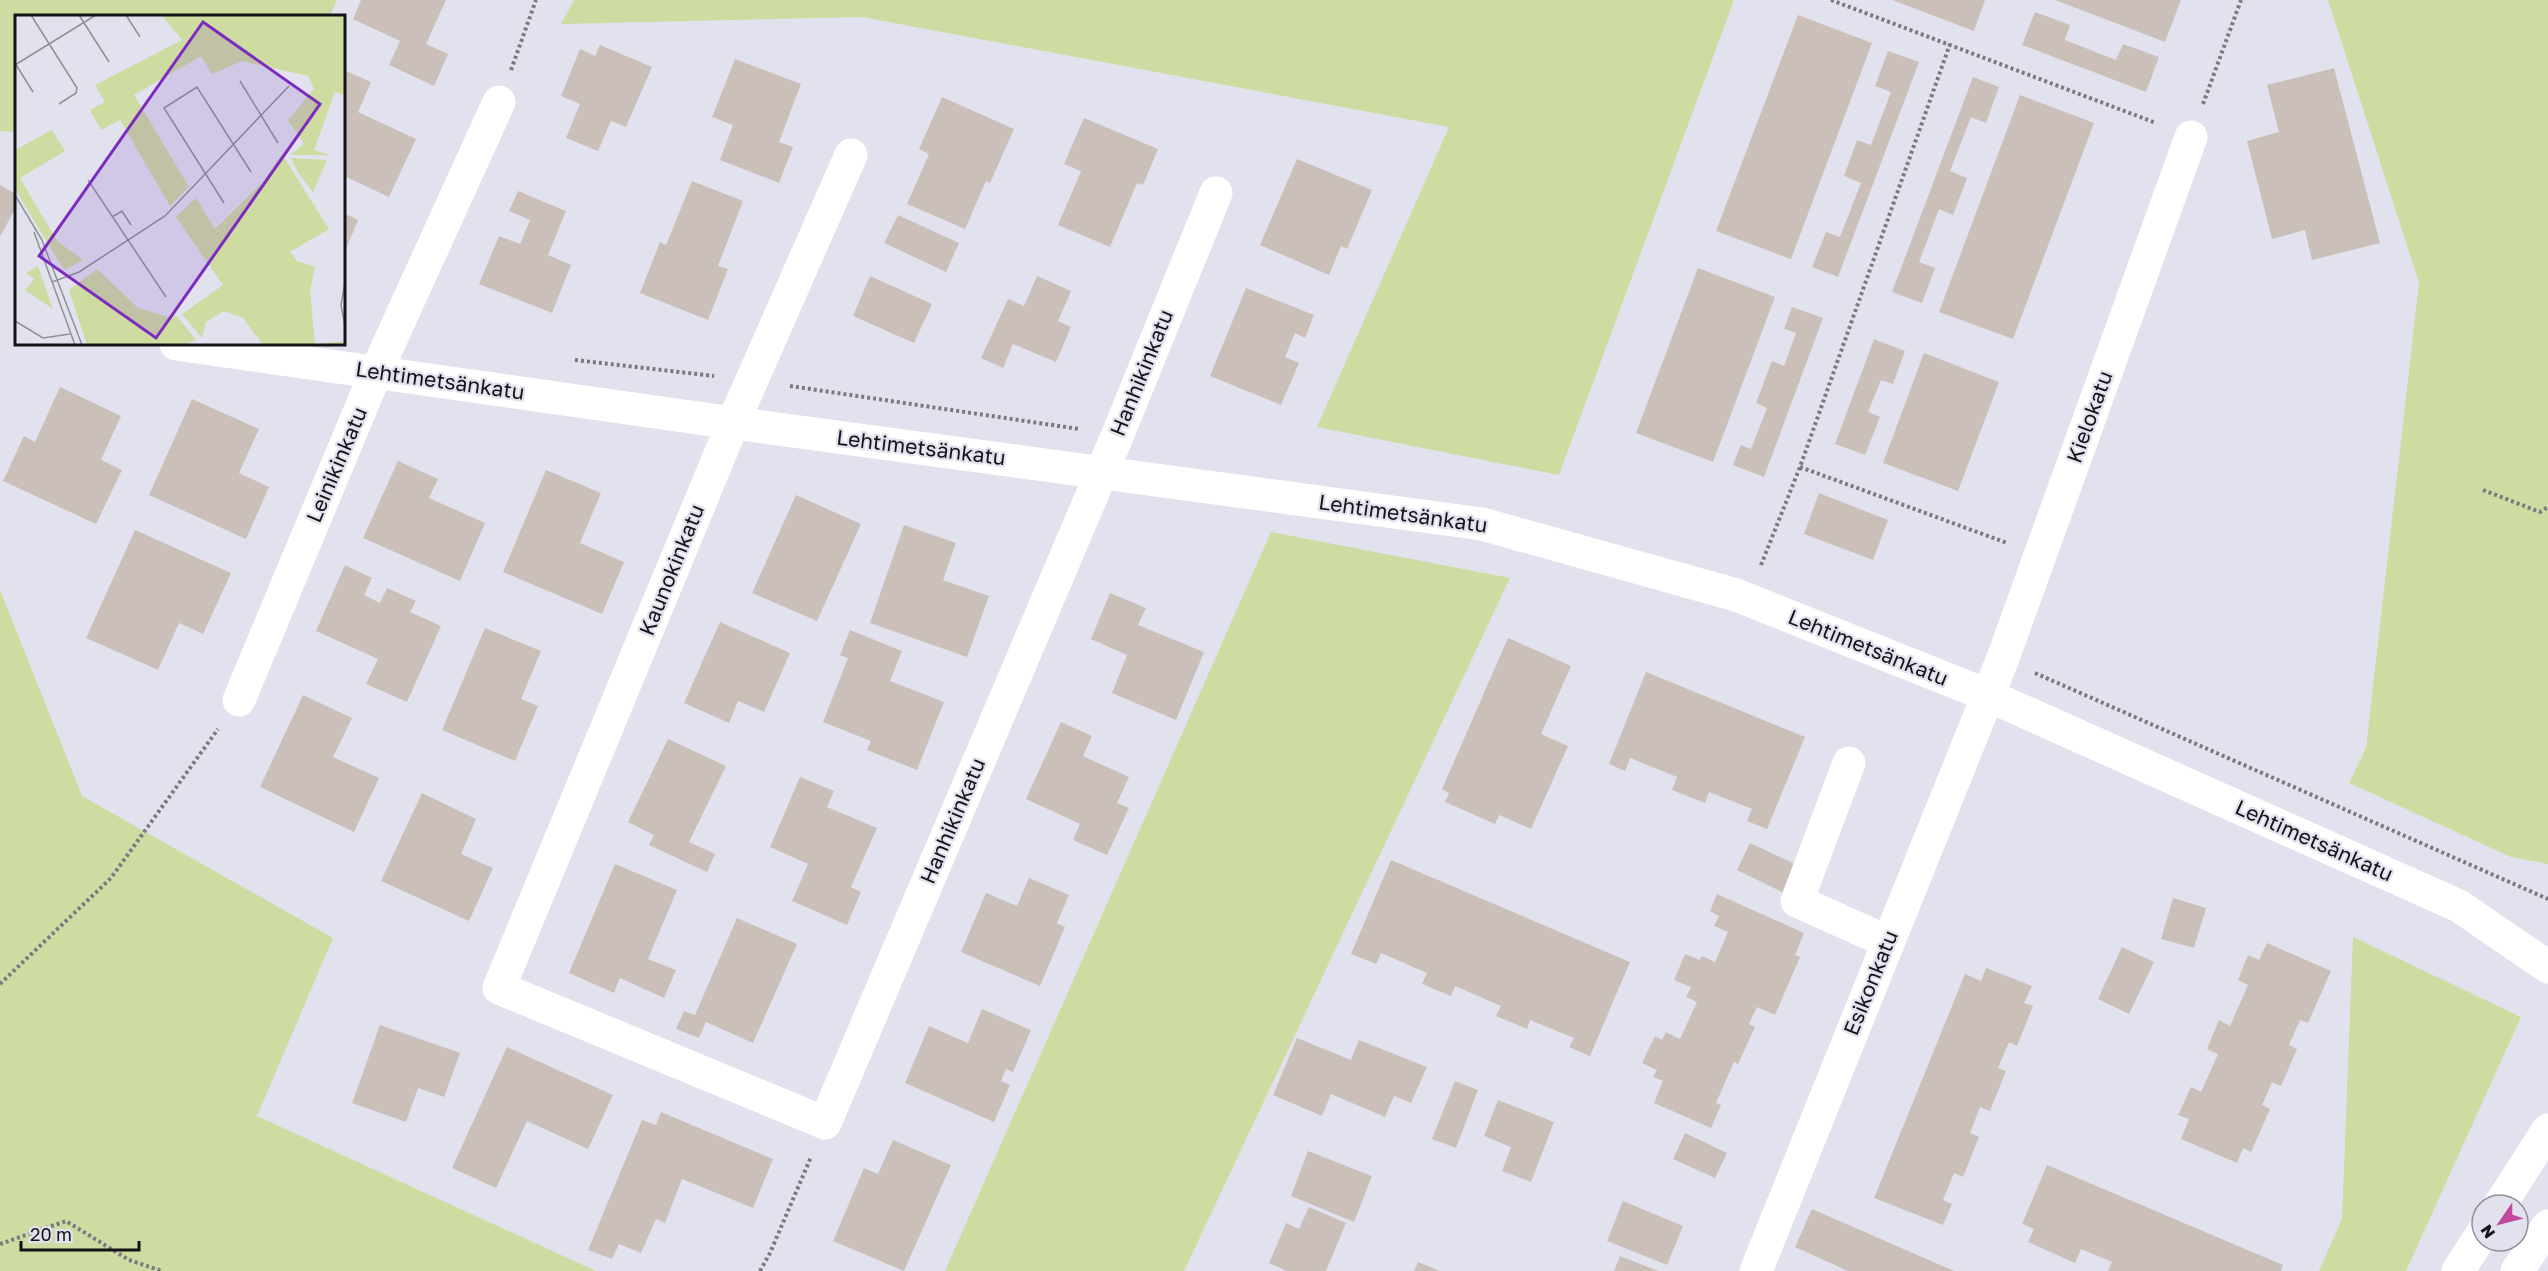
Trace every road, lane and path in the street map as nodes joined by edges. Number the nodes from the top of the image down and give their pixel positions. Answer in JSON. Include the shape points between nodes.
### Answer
{"nodes":[{"id":1,"x":536,"y":0,"type":"edge"},
{"id":2,"x":1831,"y":0,"type":"edge"},
{"id":3,"x":2241,"y":0,"type":"edge"},
{"id":4,"x":1950,"y":44,"type":"junction"},
{"id":5,"x":499,"y":102,"type":"joint"},
{"id":6,"x":2191,"y":137,"type":"junction"},
{"id":7,"x":851,"y":155,"type":"dead end"},
{"id":8,"x":1216,"y":193,"type":"dead end"},
{"id":9,"x":183,"y":345,"type":"edge"},
{"id":10,"x":375,"y":372,"type":"junction"},
{"id":11,"x":733,"y":423,"type":"junction"},
{"id":12,"x":1800,"y":467,"type":"junction"},
{"id":13,"x":1102,"y":472,"type":"junction"},
{"id":14,"x":2484,"y":490,"type":"dead end"},
{"id":15,"x":2548,"y":507,"type":"edge"},
{"id":16,"x":2039,"y":554,"type":"junction"},
{"id":17,"x":1761,"y":565,"type":"dead end"},
{"id":18,"x":1987,"y":695,"type":"junction"},
{"id":19,"x":239,"y":700,"type":"joint"},
{"id":20,"x":1849,"y":763,"type":"dead end"},
{"id":21,"x":1888,"y":942,"type":"junction"},
{"id":22,"x":2548,"y":967,"type":"edge"},
{"id":23,"x":0,"y":984,"type":"edge"},
{"id":24,"x":825,"y":1123,"type":"junction"},
{"id":25,"x":2548,"y":1130,"type":"edge"},
{"id":26,"x":2508,"y":1193,"type":"edge"},
{"id":27,"x":2548,"y":1226,"type":"edge"},
{"id":28,"x":0,"y":1244,"type":"edge"},
{"id":29,"x":2470,"y":1252,"type":"edge"},
{"id":30,"x":162,"y":1271,"type":"edge"},
{"id":31,"x":760,"y":1271,"type":"edge"},
{"id":32,"x":1756,"y":1271,"type":"edge"},
{"id":33,"x":2458,"y":1271,"type":"edge"},
{"id":34,"x":2517,"y":1271,"type":"edge"}],
"edges":[{"from":1,"to":5,"type":"path"},
{"from":2,"to":4,"type":"path"},
{"from":3,"to":6,"type":"path"},
{"from":4,"to":6,"type":"path"},
{"from":4,"to":12,"type":"path"},
{"from":5,"to":10,"type":"street","name":"Leinikinkatu"},
{"from":6,"to":16,"type":"street","name":"Kielokatu"},
{"from":7,"to":11,"type":"street","name":"Kaunokinkatu"},
{"from":8,"to":13,"type":"street","name":"Hanhikinkatu"},
{"from":9,"to":10,"type":"street","name":"Lehtimetsänkatu"},
{"from":10,"to":11,"type":"street","name":"Lehtimetsänkatu"},
{"from":10,"to":19,"type":"street","name":"Leinikinkatu"},
{"from":11,"to":13,"type":"street","name":"Lehtimetsänkatu"},
{"from":11,"to":24,"type":"street","name":"Kaunokinkatu","via":[[500,988]]},
{"from":12,"to":16,"type":"path"},
{"from":12,"to":17,"type":"path"},
{"from":13,"to":18,"type":"street","name":"Lehtimetsänkatu","via":[[1482,524],[1736,595]]},
{"from":13,"to":24,"type":"street","name":"Hanhikinkatu"},
{"from":14,"to":15,"type":"path","via":[[2540,512]]},
{"from":16,"to":18,"type":"street","name":"Kielokatu"},
{"from":18,"to":21,"type":"street","name":"Esikonkatu"},
{"from":18,"to":22,"type":"street","name":"Lehtimetsänkatu","via":[[2459,906]]},
{"from":19,"to":23,"type":"path","via":[[111,878]]},
{"from":20,"to":21,"type":"street","via":[[1797,900]]},
{"from":21,"to":32,"type":"street","name":"Esikonkatu"},
{"from":24,"to":31,"type":"path"},
{"from":25,"to":26,"type":"street"},
{"from":27,"to":34,"type":"street"},
{"from":28,"to":30,"type":"path","via":[[66,1221],[129,1260]]},
{"from":29,"to":33,"type":"street"}]}
